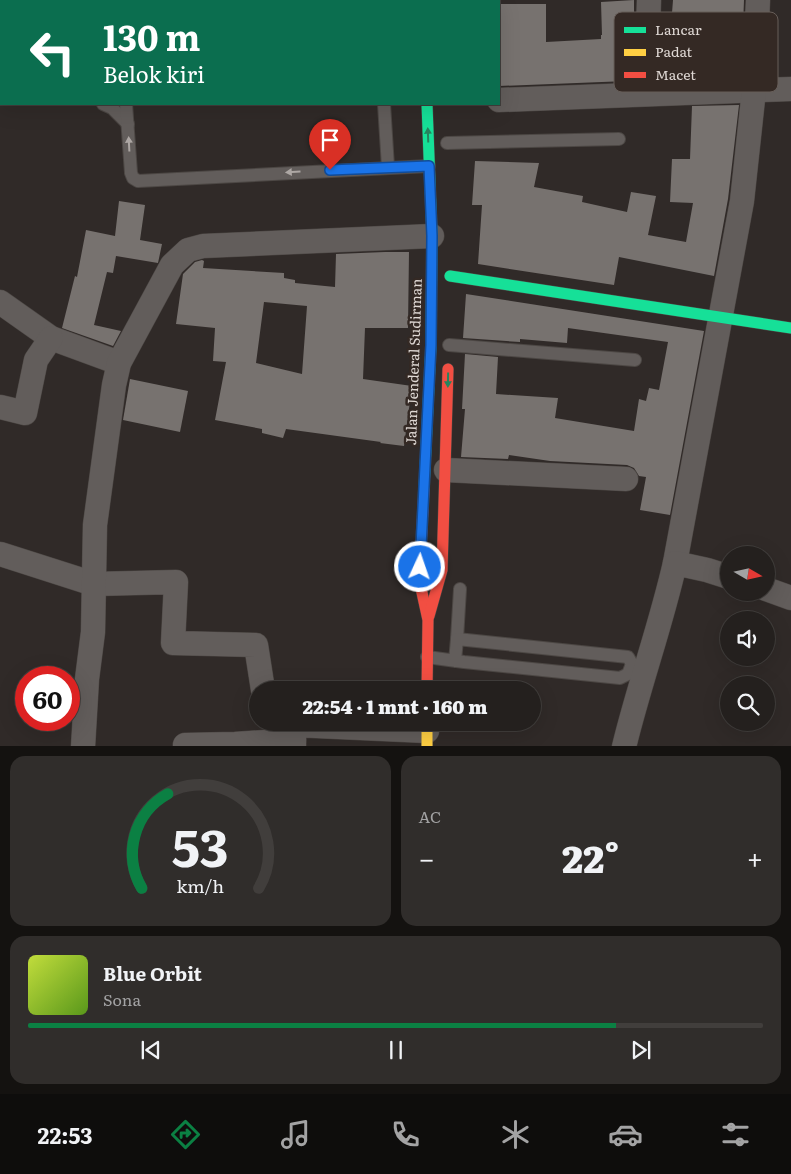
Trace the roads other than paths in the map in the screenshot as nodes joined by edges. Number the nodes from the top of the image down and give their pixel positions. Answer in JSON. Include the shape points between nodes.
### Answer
{"nodes":[{"id":1,"x":778,"y":89,"type":"edge"},
{"id":2,"x":791,"y":89,"type":"edge"},
{"id":3,"x":700,"y":92,"type":"edge"},
{"id":4,"x":754,"y":92,"type":"edge"},
{"id":5,"x":646,"y":94,"type":"joint"},
{"id":6,"x":500,"y":100,"type":"edge"},
{"id":7,"x":105,"y":105,"type":"edge"},
{"id":8,"x":126,"y":105,"type":"edge"},
{"id":9,"x":384,"y":105,"type":"edge"},
{"id":10,"x":427,"y":105,"type":"edge"},
{"id":11,"x":128,"y":124,"type":"junction"},
{"id":12,"x":447,"y":138,"type":"joint"},
{"id":13,"x":619,"y":139,"type":"dead end"},
{"id":14,"x":448,"y":158,"type":"dead end"},
{"id":15,"x":429,"y":166,"type":"junction"},
{"id":16,"x":388,"y":167,"type":"junction"},
{"id":17,"x":432,"y":236,"type":"junction"},
{"id":18,"x":450,"y":276,"type":"dead end"},
{"id":19,"x":0,"y":302,"type":"edge"},
{"id":20,"x":720,"y":318,"type":"junction"},
{"id":21,"x":791,"y":328,"type":"edge"},
{"id":22,"x":51,"y":338,"type":"junction"},
{"id":23,"x":449,"y":340,"type":"joint"},
{"id":24,"x":635,"y":360,"type":"dead end"},
{"id":25,"x":119,"y":363,"type":"junction"},
{"id":26,"x":0,"y":406,"type":"edge"},
{"id":27,"x":446,"y":470,"type":"junction"},
{"id":28,"x":626,"y":479,"type":"dead end"},
{"id":29,"x":0,"y":554,"type":"edge"},
{"id":30,"x":675,"y":563,"type":"junction"},
{"id":31,"x":720,"y":574,"type":"edge"},
{"id":32,"x":94,"y":584,"type":"junction"},
{"id":33,"x":460,"y":589,"type":"dead end"},
{"id":34,"x":775,"y":592,"type":"edge"},
{"id":35,"x":791,"y":598,"type":"edge"},
{"id":36,"x":428,"y":620,"type":"junction"},
{"id":37,"x":457,"y":639,"type":"junction"},
{"id":38,"x":427,"y":657,"type":"junction"},
{"id":39,"x":455,"y":661,"type":"junction"},
{"id":40,"x":262,"y":681,"type":"edge"},
{"id":41,"x":427,"y":681,"type":"edge"},
{"id":42,"x":267,"y":732,"type":"edge"},
{"id":43,"x":427,"y":733,"type":"edge"},
{"id":44,"x":294,"y":743,"type":"edge"},
{"id":45,"x":83,"y":746,"type":"edge"},
{"id":46,"x":185,"y":746,"type":"edge"},
{"id":47,"x":624,"y":746,"type":"edge"}],
"edges":[{"from":1,"to":2,"type":"street"},
{"from":3,"to":5,"type":"street"},
{"from":4,"to":20,"type":"street","via":[[742,201]]},
{"from":5,"to":6,"type":"street"},
{"from":7,"to":11,"type":"lane"},
{"from":8,"to":11,"type":"lane"},
{"from":9,"to":16,"type":"lane"},
{"from":15,"to":10,"type":"main road","name":"Jalan Jenderal Sudirman","one_way":true},
{"from":16,"to":11,"type":"lane","one_way":true,"via":[[138,181],[131,173]]},
{"from":12,"to":13,"type":"lane"},
{"from":12,"to":14,"type":"main road"},
{"from":15,"to":16,"type":"lane"},
{"from":15,"to":17,"type":"main road","name":"Jalan Jenderal Sudirman"},
{"from":17,"to":25,"type":"street","via":[[203,246],[188,250],[172,265]]},
{"from":17,"to":36,"type":"main road","name":"Jalan Jenderal Sudirman","via":[[431,345],[420,567]]},
{"from":18,"to":20,"type":"main road"},
{"from":19,"to":22,"type":"street"},
{"from":20,"to":21,"type":"main road"},
{"from":20,"to":30,"type":"street"},
{"from":22,"to":25,"type":"street"},
{"from":22,"to":26,"type":"street","via":[[36,360],[25,413]]},
{"from":23,"to":24,"type":"lane"},
{"from":23,"to":27,"type":"main road","name":"Jalan Jenderal Sudirman","one_way":true},
{"from":25,"to":32,"type":"street","via":[[95,525]]},
{"from":27,"to":28,"type":"street"},
{"from":27,"to":36,"type":"main road","name":"Jalan Jenderal Sudirman","via":[[442,570]]},
{"from":29,"to":32,"type":"street"},
{"from":30,"to":31,"type":"street"},
{"from":30,"to":47,"type":"street"},
{"from":32,"to":40,"type":"street","via":[[176,582],[173,643],[256,645]]},
{"from":32,"to":45,"type":"street"},
{"from":33,"to":37,"type":"lane"},
{"from":34,"to":35,"type":"street"},
{"from":36,"to":38,"type":"main road","name":"Jalan Jenderal Sudirman"},
{"from":37,"to":39,"type":"lane"},
{"from":37,"to":39,"type":"lane","via":[[628,657],[632,664],[628,674],[620,678]]},
{"from":38,"to":39,"type":"lane"},
{"from":38,"to":41,"type":"main road","name":"Jalan Jenderal Sudirman"},
{"from":42,"to":44,"type":"street"},
{"from":42,"to":46,"type":"street"},
{"from":43,"to":44,"type":"street","via":[[294,725]]}]}
